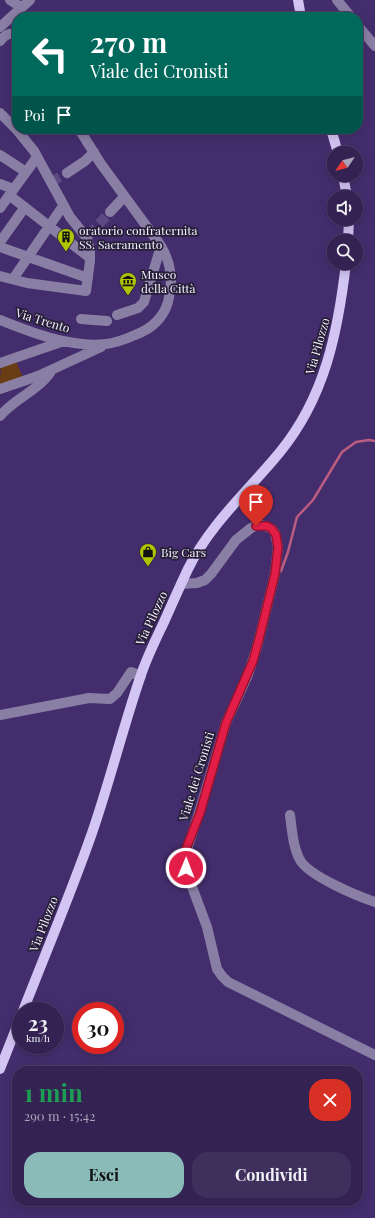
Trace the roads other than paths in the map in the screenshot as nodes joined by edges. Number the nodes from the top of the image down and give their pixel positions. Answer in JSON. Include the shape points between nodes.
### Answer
{"nodes":[{"id":1,"x":10,"y":0,"type":"edge"},
{"id":2,"x":30,"y":0,"type":"edge"},
{"id":3,"x":298,"y":0,"type":"edge"},
{"id":4,"x":343,"y":2,"type":"edge"},
{"id":5,"x":21,"y":7,"type":"junction"},
{"id":6,"x":16,"y":12,"type":"edge"},
{"id":7,"x":300,"y":12,"type":"edge"},
{"id":8,"x":348,"y":12,"type":"edge"},
{"id":9,"x":12,"y":16,"type":"edge"},
{"id":10,"x":0,"y":27,"type":"edge"},
{"id":11,"x":363,"y":32,"type":"edge"},
{"id":12,"x":12,"y":34,"type":"edge"},
{"id":13,"x":0,"y":41,"type":"edge"},
{"id":14,"x":375,"y":46,"type":"edge"},
{"id":15,"x":0,"y":113,"type":"edge"},
{"id":16,"x":12,"y":126,"type":"edge"},
{"id":17,"x":20,"y":134,"type":"edge"},
{"id":18,"x":82,"y":134,"type":"edge"},
{"id":19,"x":332,"y":134,"type":"edge"},
{"id":20,"x":336,"y":146,"type":"edge"},
{"id":21,"x":94,"y":152,"type":"junction"},
{"id":22,"x":0,"y":155,"type":"edge"},
{"id":23,"x":37,"y":156,"type":"junction"},
{"id":24,"x":26,"y":172,"type":"junction"},
{"id":25,"x":67,"y":172,"type":"tunnel mouth"},
{"id":26,"x":0,"y":184,"type":"edge"},
{"id":27,"x":11,"y":192,"type":"junction"},
{"id":28,"x":124,"y":197,"type":"junction"},
{"id":29,"x":63,"y":206,"type":"junction"},
{"id":30,"x":25,"y":207,"type":"junction"},
{"id":31,"x":0,"y":208,"type":"edge"},
{"id":32,"x":110,"y":212,"type":"tunnel mouth"},
{"id":33,"x":49,"y":226,"type":"junction"},
{"id":34,"x":0,"y":242,"type":"edge"},
{"id":35,"x":161,"y":246,"type":"junction"},
{"id":36,"x":0,"y":247,"type":"edge"},
{"id":37,"x":28,"y":256,"type":"junction"},
{"id":38,"x":90,"y":258,"type":"junction"},
{"id":39,"x":345,"y":270,"type":"edge"},
{"id":40,"x":0,"y":276,"type":"edge"},
{"id":41,"x":88,"y":278,"type":"junction"},
{"id":42,"x":13,"y":279,"type":"junction"},
{"id":43,"x":117,"y":315,"type":"dead end"},
{"id":44,"x":81,"y":319,"type":"dead end"},
{"id":45,"x":0,"y":320,"type":"edge"},
{"id":46,"x":107,"y":321,"type":"dead end"},
{"id":47,"x":64,"y":342,"type":"junction"},
{"id":48,"x":107,"y":344,"type":"junction"},
{"id":49,"x":0,"y":363,"type":"edge"},
{"id":50,"x":52,"y":369,"type":"junction"},
{"id":51,"x":0,"y":389,"type":"edge"},
{"id":52,"x":0,"y":416,"type":"edge"},
{"id":53,"x":181,"y":584,"type":"junction"},
{"id":54,"x":141,"y":676,"type":"junction"},
{"id":55,"x":0,"y":714,"type":"edge"},
{"id":56,"x":290,"y":815,"type":"dead end"},
{"id":57,"x":375,"y":902,"type":"edge"},
{"id":58,"x":26,"y":1002,"type":"edge"},
{"id":59,"x":12,"y":1039,"type":"edge"},
{"id":60,"x":375,"y":1055,"type":"edge"},
{"id":61,"x":0,"y":1069,"type":"edge"}],
"edges":[{"from":1,"to":5,"type":"street"},
{"from":2,"to":5,"type":"street"},
{"from":3,"to":7,"type":"main road"},
{"from":4,"to":8,"type":"street"},
{"from":5,"to":6,"type":"street"},
{"from":9,"to":10,"type":"street"},
{"from":11,"to":14,"type":"street"},
{"from":12,"to":13,"type":"street"},
{"from":15,"to":16,"type":"street"},
{"from":17,"to":23,"type":"street"},
{"from":18,"to":21,"type":"street"},
{"from":19,"to":20,"type":"main road"},
{"from":21,"to":25,"type":"street"},
{"from":21,"to":28,"type":"street"},
{"from":22,"to":24,"type":"street"},
{"from":23,"to":24,"type":"street"},
{"from":23,"to":29,"type":"street"},
{"from":24,"to":27,"type":"street"},
{"from":26,"to":27,"type":"street"},
{"from":27,"to":30,"type":"street"},
{"from":27,"to":31,"type":"street"},
{"from":28,"to":32,"type":"street"},
{"from":28,"to":35,"type":"street"},
{"from":29,"to":33,"type":"street"},
{"from":29,"to":38,"type":"street","via":[[88,237]]},
{"from":30,"to":33,"type":"street"},
{"from":30,"to":34,"type":"street"},
{"from":33,"to":37,"type":"street"},
{"from":33,"to":38,"type":"street"},
{"from":35,"to":43,"type":"street","via":[[144,302],[138,308]]},
{"from":35,"to":48,"type":"street","via":[[168,260],[171,276],[164,312],[147,329]]},
{"from":36,"to":37,"type":"street"},
{"from":37,"to":41,"type":"street"},
{"from":37,"to":42,"type":"street"},
{"from":38,"to":41,"type":"street"},
{"from":39,"to":53,"type":"main road","name":"Via Pilozzo","via":[[332,346],[306,415],[281,451],[204,542]]},
{"from":40,"to":42,"type":"street"},
{"from":41,"to":42,"type":"street","via":[[86,291]]},
{"from":44,"to":46,"type":"street"},
{"from":45,"to":47,"type":"street","name":"Via Trento"},
{"from":47,"to":48,"type":"street","name":"Via Trento"},
{"from":47,"to":49,"type":"street"},
{"from":48,"to":50,"type":"street"},
{"from":50,"to":51,"type":"street"},
{"from":50,"to":52,"type":"street","via":[[42,382]]},
{"from":53,"to":54,"type":"main road","name":"Via Pilozzo"},
{"from":53,"to":60,"type":"street","name":"Viale dei Cronisti","via":[[205,580],[236,540],[251,528],[266,526],[276,535],[278,547],[275,574],[257,647],[248,675],[226,723],[200,813],[184,854],[217,969],[228,982]]},
{"from":54,"to":55,"type":"street","via":[[131,672],[110,699],[92,698]]},
{"from":54,"to":58,"type":"main road","name":"Via Pilozzo","via":[[91,835]]},
{"from":56,"to":57,"type":"street","via":[[295,848],[305,867],[318,876]]},
{"from":59,"to":61,"type":"main road"}]}
